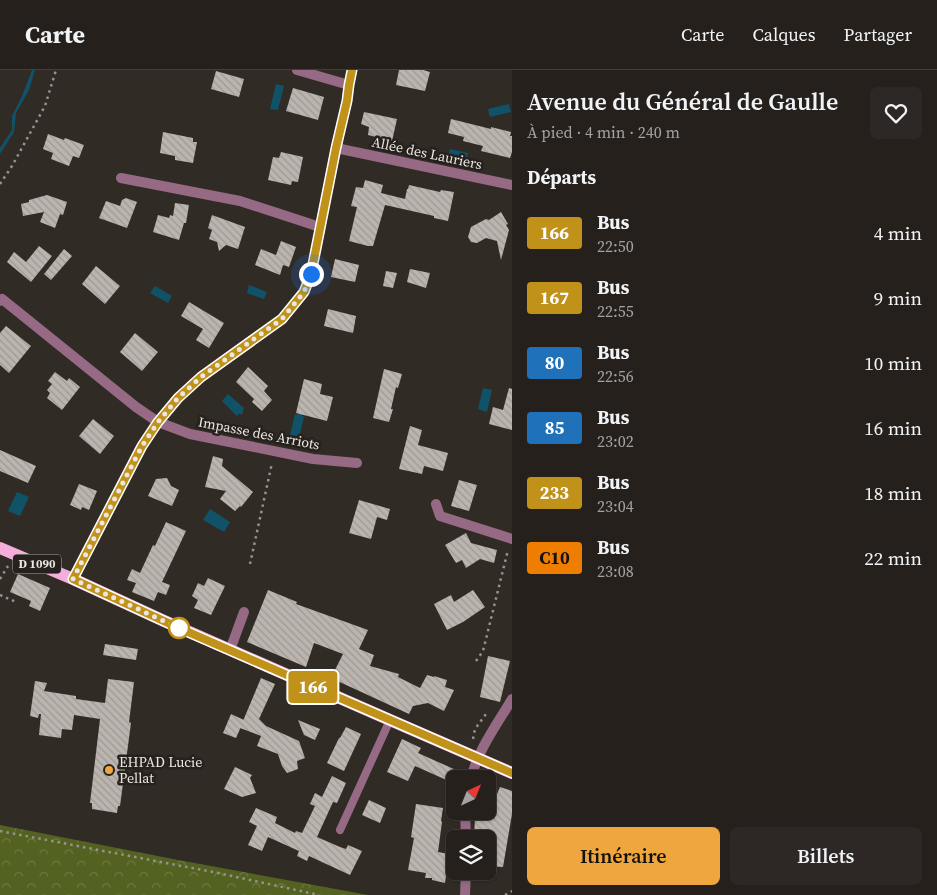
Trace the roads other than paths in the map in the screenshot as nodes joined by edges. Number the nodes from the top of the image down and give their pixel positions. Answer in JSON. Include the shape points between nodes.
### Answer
{"nodes":[{"id":1,"x":298,"y":70,"type":"edge"},
{"id":2,"x":352,"y":70,"type":"edge"},
{"id":3,"x":349,"y":85,"type":"junction"},
{"id":4,"x":336,"y":148,"type":"junction"},
{"id":5,"x":121,"y":178,"type":"dead end"},
{"id":6,"x":512,"y":185,"type":"edge"},
{"id":7,"x":320,"y":227,"type":"junction"},
{"id":8,"x":0,"y":301,"type":"edge"},
{"id":9,"x":158,"y":422,"type":"junction"},
{"id":10,"x":357,"y":463,"type":"dead end"},
{"id":11,"x":436,"y":504,"type":"dead end"},
{"id":12,"x":511,"y":539,"type":"edge"},
{"id":13,"x":0,"y":548,"type":"edge"},
{"id":14,"x":73,"y":579,"type":"junction"},
{"id":15,"x":244,"y":612,"type":"dead end"},
{"id":16,"x":230,"y":650,"type":"junction"},
{"id":17,"x":512,"y":699,"type":"edge"},
{"id":18,"x":390,"y":720,"type":"junction"},
{"id":19,"x":478,"y":758,"type":"junction"},
{"id":20,"x":473,"y":770,"type":"edge"},
{"id":21,"x":512,"y":772,"type":"edge"},
{"id":22,"x":340,"y":830,"type":"dead end"},
{"id":23,"x":466,"y":880,"type":"edge"},
{"id":24,"x":465,"y":895,"type":"edge"}],
"edges":[{"from":1,"to":3,"type":"street"},
{"from":2,"to":3,"type":"street"},
{"from":3,"to":4,"type":"street"},
{"from":4,"to":6,"type":"street","name":"Allée des Lauriers"},
{"from":4,"to":7,"type":"street"},
{"from":5,"to":7,"type":"street","via":[[240,201]]},
{"from":7,"to":9,"type":"street","via":[[304,292],[282,319],[201,377]]},
{"from":8,"to":9,"type":"street","name":"Impasse des Arriots","via":[[2,298]]},
{"from":9,"to":10,"type":"street","name":"Impasse des Arriots","via":[[190,434],[274,452]]},
{"from":9,"to":14,"type":"street","via":[[142,446]]},
{"from":11,"to":12,"type":"street","via":[[440,516]]},
{"from":13,"to":14,"type":"main road","number":"D 1090"},
{"from":14,"to":16,"type":"main road","number":"D 1090"},
{"from":15,"to":16,"type":"street"},
{"from":16,"to":18,"type":"main road","number":"D 1090"},
{"from":17,"to":19,"type":"street"},
{"from":18,"to":19,"type":"main road","number":"D 1090"},
{"from":18,"to":22,"type":"lane"},
{"from":19,"to":20,"type":"street"},
{"from":19,"to":21,"type":"main road","number":"D 1090"},
{"from":23,"to":24,"type":"street"}]}
